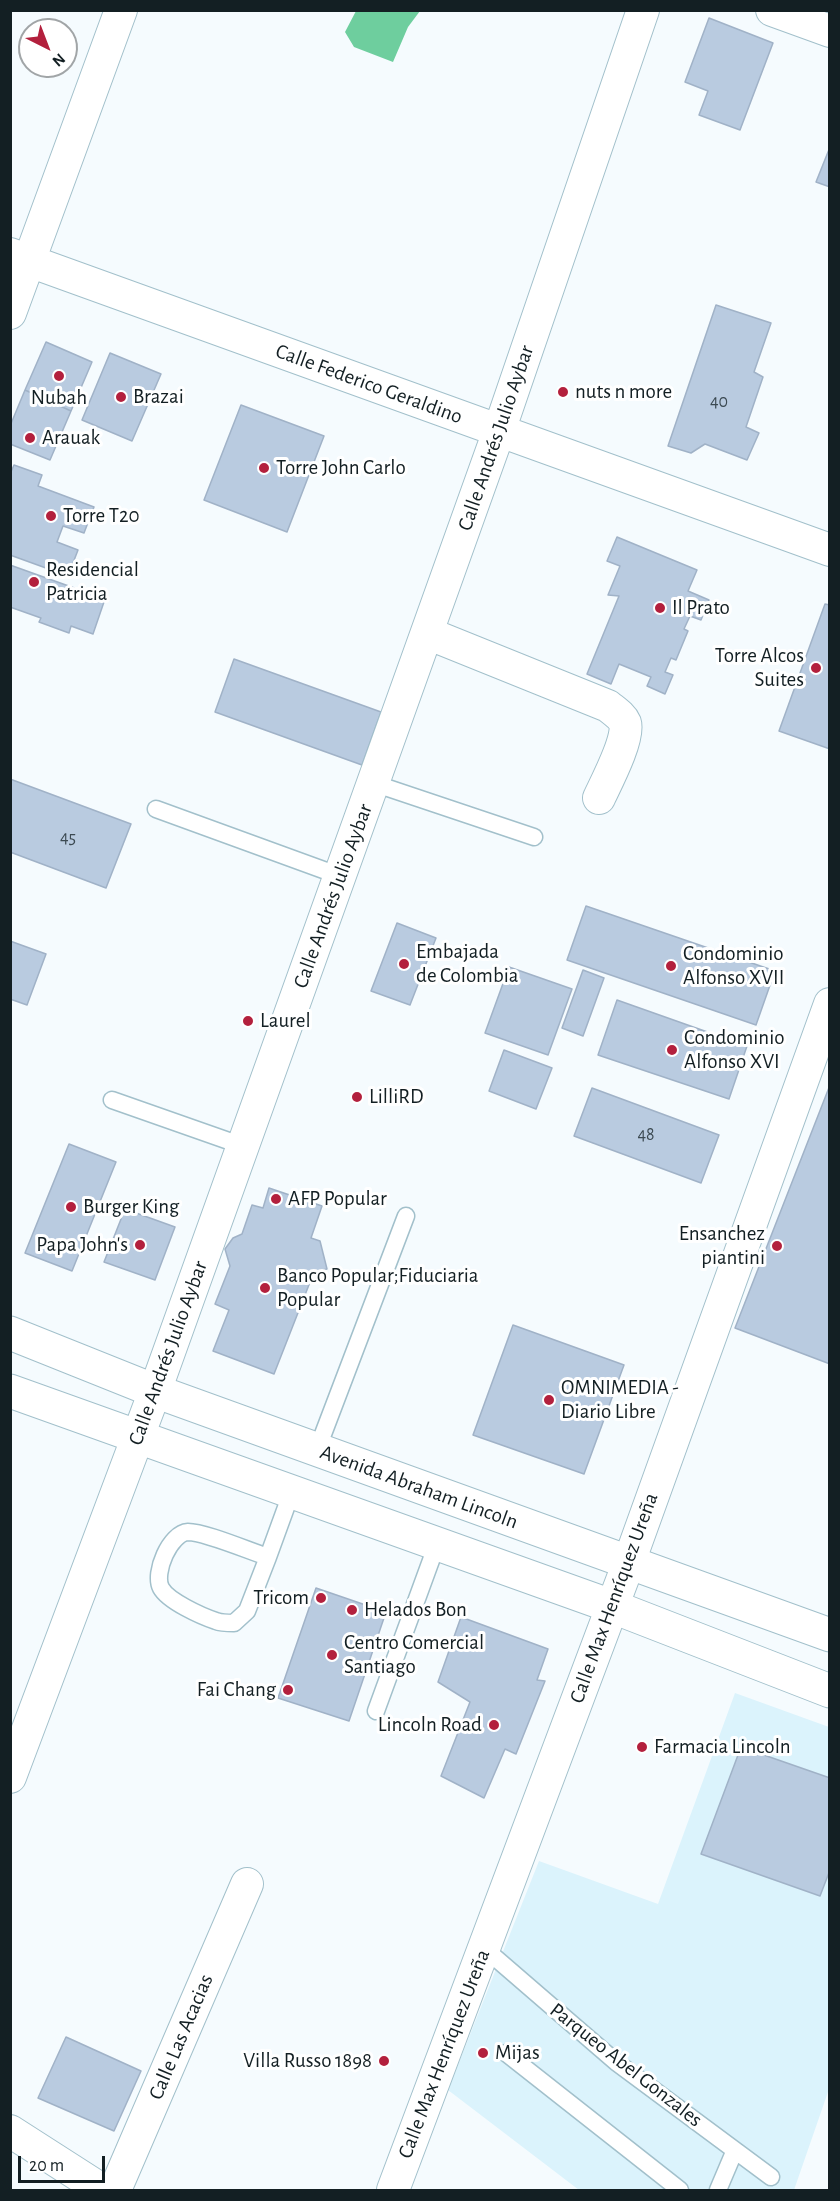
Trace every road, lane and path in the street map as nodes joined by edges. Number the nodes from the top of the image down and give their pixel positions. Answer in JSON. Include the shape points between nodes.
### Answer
{"nodes":[{"id":1,"x":121,"y":10,"type":"edge"},
{"id":2,"x":643,"y":10,"type":"edge"},
{"id":3,"x":772,"y":10,"type":"edge"},
{"id":4,"x":830,"y":32,"type":"edge"},
{"id":5,"x":20,"y":257,"type":"edge"},
{"id":6,"x":10,"y":313,"type":"edge"},
{"id":7,"x":499,"y":431,"type":"junction"},
{"id":8,"x":830,"y":550,"type":"edge"},
{"id":9,"x":426,"y":633,"type":"junction"},
{"id":10,"x":373,"y":783,"type":"junction"},
{"id":11,"x":599,"y":798,"type":"dead end"},
{"id":12,"x":156,"y":809,"type":"dead end"},
{"id":13,"x":534,"y":837,"type":"dead end"},
{"id":14,"x":340,"y":876,"type":"junction"},
{"id":15,"x":830,"y":1004,"type":"edge"},
{"id":16,"x":112,"y":1100,"type":"dead end"},
{"id":17,"x":243,"y":1146,"type":"junction"},
{"id":18,"x":406,"y":1215,"type":"dead end"},
{"id":19,"x":10,"y":1333,"type":"edge"},
{"id":20,"x":10,"y":1391,"type":"edge"},
{"id":21,"x":155,"y":1391,"type":"junction"},
{"id":22,"x":138,"y":1435,"type":"junction"},
{"id":23,"x":317,"y":1450,"type":"junction"},
{"id":24,"x":292,"y":1491,"type":"junction"},
{"id":25,"x":437,"y":1544,"type":"junction"},
{"id":26,"x":267,"y":1557,"type":"junction"},
{"id":27,"x":629,"y":1562,"type":"junction"},
{"id":28,"x":611,"y":1606,"type":"junction"},
{"id":29,"x":830,"y":1635,"type":"edge"},
{"id":30,"x":830,"y":1691,"type":"edge"},
{"id":31,"x":376,"y":1712,"type":"dead end"},
{"id":32,"x":10,"y":1777,"type":"edge"},
{"id":33,"x":247,"y":1884,"type":"dead end"},
{"id":34,"x":484,"y":1948,"type":"junction"},
{"id":35,"x":506,"y":2054,"type":"dead end"},
{"id":36,"x":10,"y":2131,"type":"edge"},
{"id":37,"x":735,"y":2150,"type":"junction"},
{"id":38,"x":771,"y":2177,"type":"dead end"},
{"id":39,"x":102,"y":2190,"type":"edge"},
{"id":40,"x":115,"y":2190,"type":"edge"},
{"id":41,"x":393,"y":2190,"type":"edge"},
{"id":42,"x":680,"y":2190,"type":"edge"},
{"id":43,"x":718,"y":2190,"type":"edge"}],
"edges":[{"from":1,"to":5,"type":"street"},
{"from":2,"to":7,"type":"street","name":"Calle Andrés Julio Aybar"},
{"from":3,"to":4,"type":"street"},
{"from":5,"to":6,"type":"street"},
{"from":5,"to":7,"type":"street","name":"Calle Federico Geraldino"},
{"from":7,"to":8,"type":"street","name":"Calle Federico Geraldino"},
{"from":7,"to":9,"type":"street","name":"Calle Andrés Julio Aybar"},
{"from":9,"to":10,"type":"street","name":"Calle Andrés Julio Aybar"},
{"from":9,"to":11,"type":"street","via":[[608,706],[618,714],[625,724],[624,739]]},
{"from":10,"to":13,"type":"lane"},
{"from":10,"to":14,"type":"street","name":"Calle Andrés Julio Aybar"},
{"from":12,"to":14,"type":"lane"},
{"from":14,"to":17,"type":"street","name":"Calle Andrés Julio Aybar"},
{"from":15,"to":27,"type":"street","name":"Calle Max Henríquez Ureña"},
{"from":16,"to":17,"type":"lane"},
{"from":17,"to":21,"type":"street","name":"Calle Andrés Julio Aybar"},
{"from":18,"to":23,"type":"lane"},
{"from":19,"to":21,"type":"main road","name":"Avenida Abraham Lincoln"},
{"from":20,"to":22,"type":"main road"},
{"from":21,"to":22,"type":"street","name":"Calle Andrés Julio Aybar"},
{"from":21,"to":23,"type":"main road","name":"Avenida Abraham Lincoln"},
{"from":22,"to":24,"type":"main road"},
{"from":22,"to":32,"type":"street","name":"Calle Andrés Julio Aybar"},
{"from":23,"to":27,"type":"main road","name":"Avenida Abraham Lincoln"},
{"from":24,"to":25,"type":"main road"},
{"from":24,"to":26,"type":"lane"},
{"from":25,"to":28,"type":"main road"},
{"from":25,"to":31,"type":"lane"},
{"from":26,"to":26,"type":"lane","via":[[247,1611],[234,1623],[218,1622],[170,1599],[160,1587],[158,1572],[172,1540],[186,1532]]},
{"from":27,"to":28,"type":"street","name":"Calle Max Henríquez Ureña"},
{"from":27,"to":29,"type":"main road","name":"Avenida Abraham Lincoln"},
{"from":28,"to":30,"type":"main road"},
{"from":28,"to":34,"type":"street","name":"Calle Max Henríquez Ureña"},
{"from":33,"to":40,"type":"street","name":"Calle Las Acacias"},
{"from":34,"to":37,"type":"lane","name":"Parqueo Abel Gonzales","via":[[616,2062]]},
{"from":34,"to":41,"type":"street","name":"Calle Max Henríquez Ureña"},
{"from":35,"to":42,"type":"lane"},
{"from":36,"to":39,"type":"street"},
{"from":37,"to":38,"type":"lane","name":"Parqueo Abel Gonzales"},
{"from":37,"to":43,"type":"lane"}]}
